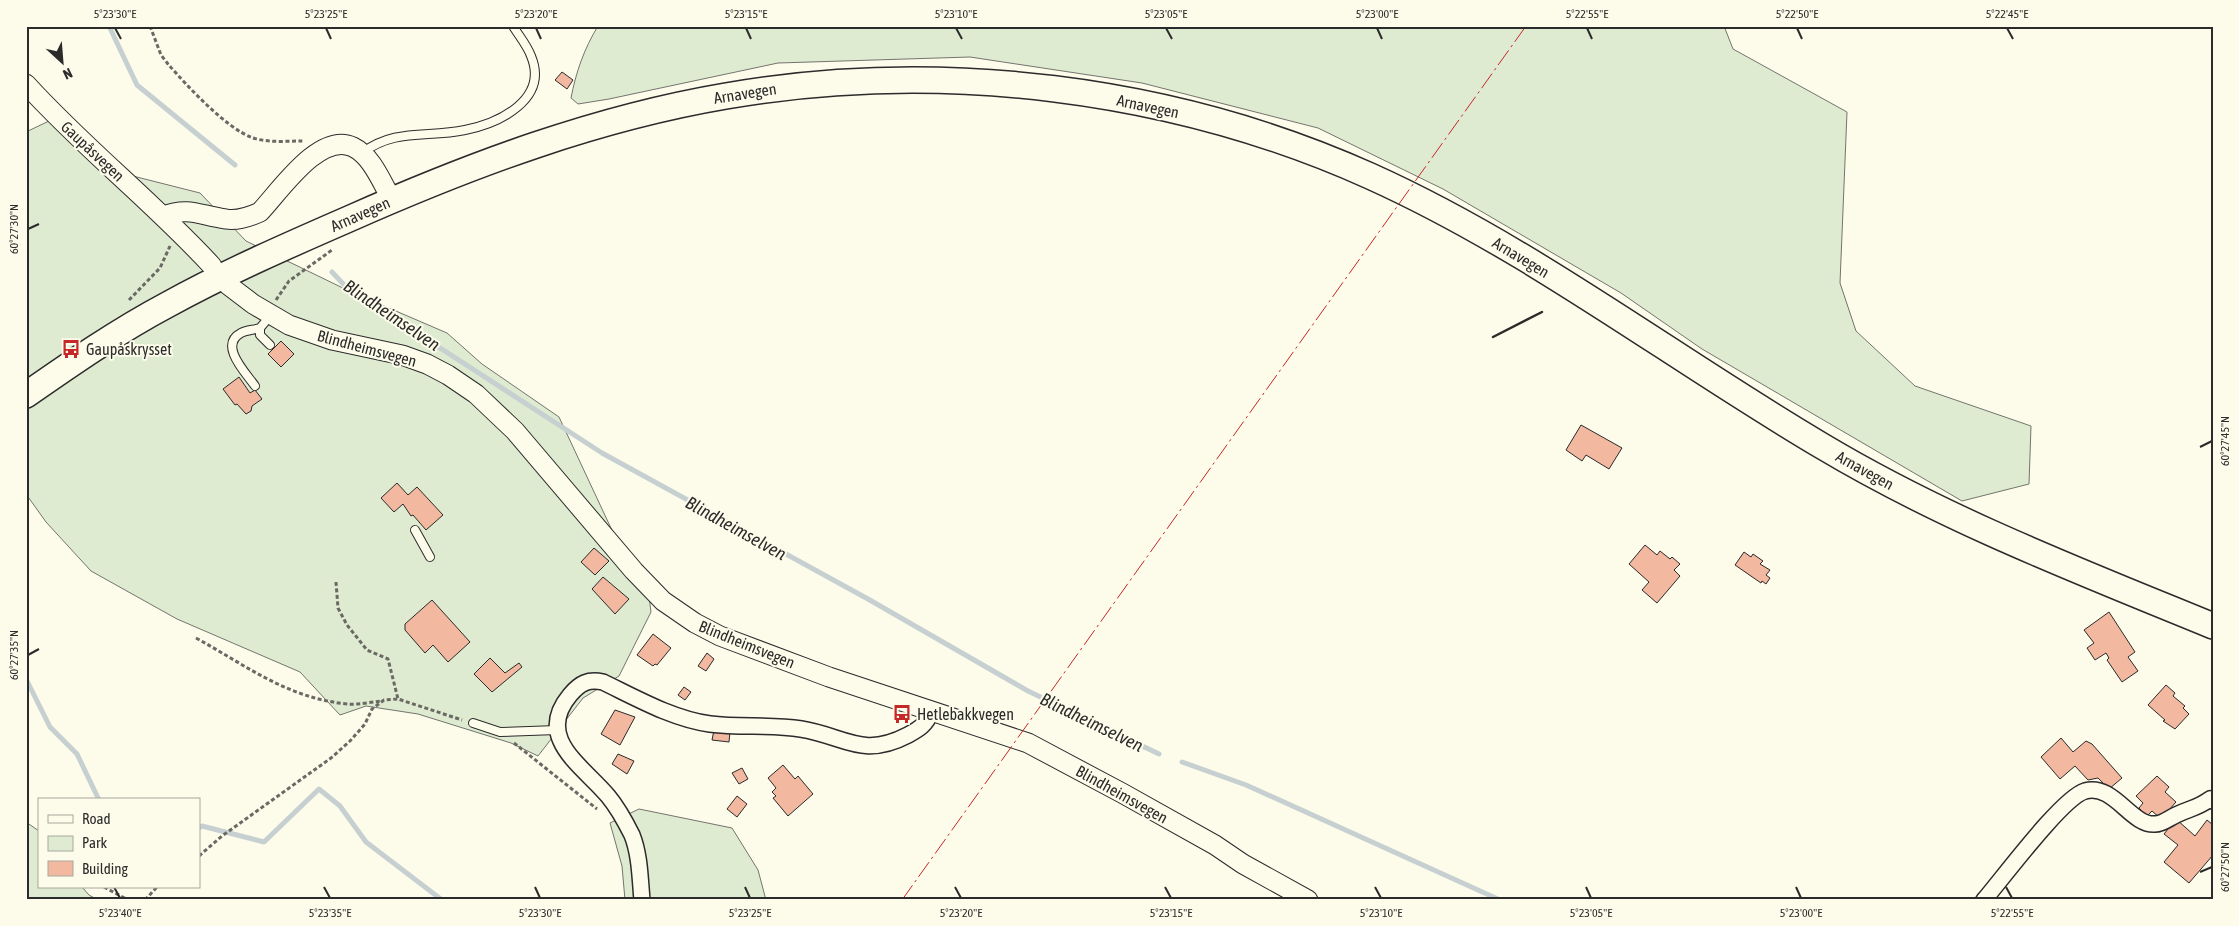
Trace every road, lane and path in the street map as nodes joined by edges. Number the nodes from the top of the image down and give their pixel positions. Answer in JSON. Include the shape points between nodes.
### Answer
{"nodes":[{"id":1,"x":150,"y":26,"type":"edge"},
{"id":2,"x":513,"y":26,"type":"edge"},
{"id":3,"x":26,"y":84,"type":"edge"},
{"id":4,"x":315,"y":152,"type":"junction"},
{"id":5,"x":362,"y":153,"type":"junction"},
{"id":6,"x":392,"y":200,"type":"junction"},
{"id":7,"x":168,"y":220,"type":"junction"},
{"id":8,"x":332,"y":250,"type":"dead end"},
{"id":9,"x":212,"y":266,"type":"dead end"},
{"id":10,"x":228,"y":285,"type":"dead end"},
{"id":11,"x":129,"y":300,"type":"dead end"},
{"id":12,"x":266,"y":321,"type":"junction"},
{"id":13,"x":270,"y":345,"type":"dead end"},
{"id":14,"x":255,"y":386,"type":"dead end"},
{"id":15,"x":26,"y":395,"type":"edge"},
{"id":16,"x":415,"y":530,"type":"dead end"},
{"id":17,"x":430,"y":557,"type":"dead end"},
{"id":18,"x":336,"y":582,"type":"dead end"},
{"id":19,"x":2213,"y":626,"type":"edge"},
{"id":20,"x":196,"y":638,"type":"dead end"},
{"id":21,"x":398,"y":699,"type":"junction"},
{"id":22,"x":384,"y":700,"type":"junction"},
{"id":23,"x":931,"y":712,"type":"junction"},
{"id":24,"x":472,"y":723,"type":"joint"},
{"id":25,"x":557,"y":730,"type":"junction"},
{"id":26,"x":500,"y":732,"type":"junction"},
{"id":27,"x":2213,"y":801,"type":"edge"},
{"id":28,"x":600,"y":813,"type":"dead end"},
{"id":29,"x":200,"y":855,"type":"edge"},
{"id":30,"x":106,"y":888,"type":"edge"},
{"id":31,"x":156,"y":888,"type":"edge"},
{"id":32,"x":128,"y":900,"type":"edge"},
{"id":33,"x":145,"y":900,"type":"edge"},
{"id":34,"x":642,"y":900,"type":"edge"},
{"id":35,"x":1308,"y":900,"type":"edge"},
{"id":36,"x":1984,"y":900,"type":"edge"}],
"edges":[{"from":1,"to":4,"type":"path","via":[[168,64],[223,119],[254,138],[309,142]]},
{"from":2,"to":5,"type":"lane","via":[[531,56],[534,85],[512,112],[496,121],[463,131],[402,135],[373,145]]},
{"from":3,"to":7,"type":"street","name":"Gaupåsvegen","via":[[54,115]]},
{"from":4,"to":5,"type":"street","via":[[342,145],[354,147]]},
{"from":4,"to":7,"type":"street","via":[[260,212],[225,219],[188,211]]},
{"from":5,"to":6,"type":"street"},
{"from":6,"to":15,"type":"highway","name":"Arnavegen","via":[[258,259],[167,305]]},
{"from":6,"to":19,"type":"highway","name":"Arnavegen","via":[[577,132],[669,107],[772,88],[865,80],[955,81],[1061,89],[1159,107],[1281,141],[1401,191],[1546,272],[1744,399],[1901,491],[2013,544]]},
{"from":7,"to":9,"type":"street","name":"Gaupåsvegen"},
{"from":7,"to":11,"type":"path","via":[[171,243],[160,268]]},
{"from":8,"to":12,"type":"path","via":[[289,281],[276,301],[278,307]]},
{"from":10,"to":12,"type":"street","name":"Blindheimsvegen"},
{"from":12,"to":13,"type":"lane","via":[[260,334]]},
{"from":12,"to":14,"type":"lane","via":[[241,333],[231,348]]},
{"from":12,"to":23,"type":"street","name":"Blindheimsvegen","via":[[402,355],[448,375],[476,394],[515,431],[634,571],[663,601],[695,624],[761,652]]},
{"from":16,"to":17,"type":"lane"},
{"from":18,"to":21,"type":"path","via":[[338,608],[347,626],[367,650],[388,660]]},
{"from":20,"to":22,"type":"path","via":[[245,668],[296,693],[349,704]]},
{"from":21,"to":22,"type":"path"},
{"from":21,"to":24,"type":"path"},
{"from":22,"to":29,"type":"path","via":[[372,709],[365,724],[350,741],[330,758]]},
{"from":23,"to":25,"type":"street","via":[[923,727],[893,743],[863,746],[800,729],[690,720],[603,682],[591,680],[570,695],[560,713]]},
{"from":23,"to":35,"type":"street","name":"Blindheimsvegen","via":[[1001,733],[1054,756]]},
{"from":24,"to":26,"type":"lane"},
{"from":25,"to":26,"type":"lane"},
{"from":25,"to":34,"type":"street","via":[[560,742],[574,762],[607,795],[628,828],[636,849]]},
{"from":26,"to":28,"type":"path"},
{"from":27,"to":36,"type":"street","via":[[2210,799],[2197,808],[2155,824],[2146,823],[2111,796],[2086,791],[2065,804]]},
{"from":30,"to":32,"type":"path"},
{"from":31,"to":33,"type":"path"}]}
